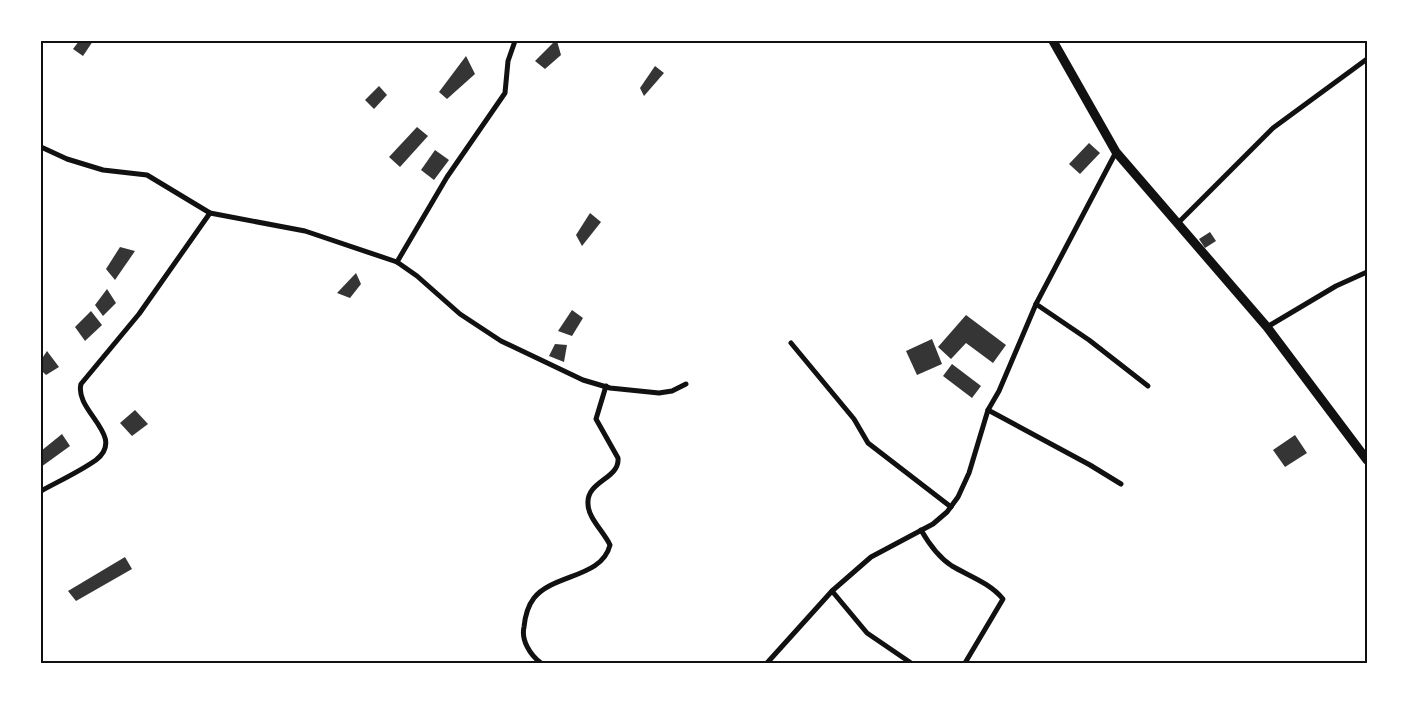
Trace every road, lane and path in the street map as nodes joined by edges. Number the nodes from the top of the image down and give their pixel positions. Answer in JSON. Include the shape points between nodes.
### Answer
{"nodes":[{"id":1,"x":515,"y":41,"type":"edge"},
{"id":2,"x":1053,"y":41,"type":"edge"},
{"id":3,"x":1367,"y":58,"type":"edge"},
{"id":4,"x":41,"y":147,"type":"edge"},
{"id":5,"x":1116,"y":152,"type":"junction"},
{"id":6,"x":210,"y":213,"type":"junction"},
{"id":7,"x":1177,"y":224,"type":"junction"},
{"id":8,"x":398,"y":262,"type":"junction"},
{"id":9,"x":1367,"y":272,"type":"edge"},
{"id":10,"x":1036,"y":304,"type":"junction"},
{"id":11,"x":1267,"y":327,"type":"junction"},
{"id":12,"x":791,"y":343,"type":"dead end"},
{"id":13,"x":686,"y":384,"type":"dead end"},
{"id":14,"x":606,"y":386,"type":"junction"},
{"id":15,"x":1148,"y":386,"type":"dead end"},
{"id":16,"x":988,"y":410,"type":"junction"},
{"id":17,"x":1367,"y":460,"type":"edge"},
{"id":18,"x":1121,"y":484,"type":"dead end"},
{"id":19,"x":41,"y":491,"type":"edge"},
{"id":20,"x":951,"y":507,"type":"junction"},
{"id":21,"x":921,"y":530,"type":"junction"},
{"id":22,"x":832,"y":591,"type":"junction"},
{"id":23,"x":541,"y":663,"type":"edge"},
{"id":24,"x":767,"y":663,"type":"edge"},
{"id":25,"x":911,"y":663,"type":"edge"},
{"id":26,"x":965,"y":663,"type":"edge"}],
"edges":[{"from":1,"to":8,"type":"street","via":[[508,60],[505,92],[447,177]]},
{"from":2,"to":5,"type":"street"},
{"from":3,"to":7,"type":"street","via":[[1273,128]]},
{"from":4,"to":6,"type":"street","via":[[103,170],[148,175]]},
{"from":5,"to":7,"type":"street"},
{"from":5,"to":10,"type":"street"},
{"from":6,"to":8,"type":"street","via":[[305,231]]},
{"from":6,"to":19,"type":"street","via":[[139,314],[81,384],[81,398],[104,433],[106,442],[101,454]]},
{"from":7,"to":11,"type":"street"},
{"from":8,"to":14,"type":"street","via":[[460,314],[500,341],[544,363]]},
{"from":9,"to":11,"type":"street","via":[[1336,286]]},
{"from":10,"to":15,"type":"street","via":[[1090,340]]},
{"from":10,"to":16,"type":"street"},
{"from":11,"to":17,"type":"street"},
{"from":12,"to":20,"type":"street","via":[[854,420],[868,443]]},
{"from":13,"to":14,"type":"street","via":[[672,392],[659,393]]},
{"from":14,"to":23,"type":"street","via":[[596,418],[618,463],[616,471],[594,488],[588,504],[590,514],[610,545],[599,563],[553,584],[534,598],[526,612],[522,635],[530,652]]},
{"from":16,"to":18,"type":"street"},
{"from":16,"to":20,"type":"street","via":[[969,473]]},
{"from":20,"to":21,"type":"street","via":[[933,524]]},
{"from":21,"to":22,"type":"street","via":[[871,557]]},
{"from":21,"to":26,"type":"street","via":[[935,551],[951,565],[1003,599]]},
{"from":22,"to":24,"type":"street"},
{"from":22,"to":25,"type":"street","via":[[867,633]]}]}
